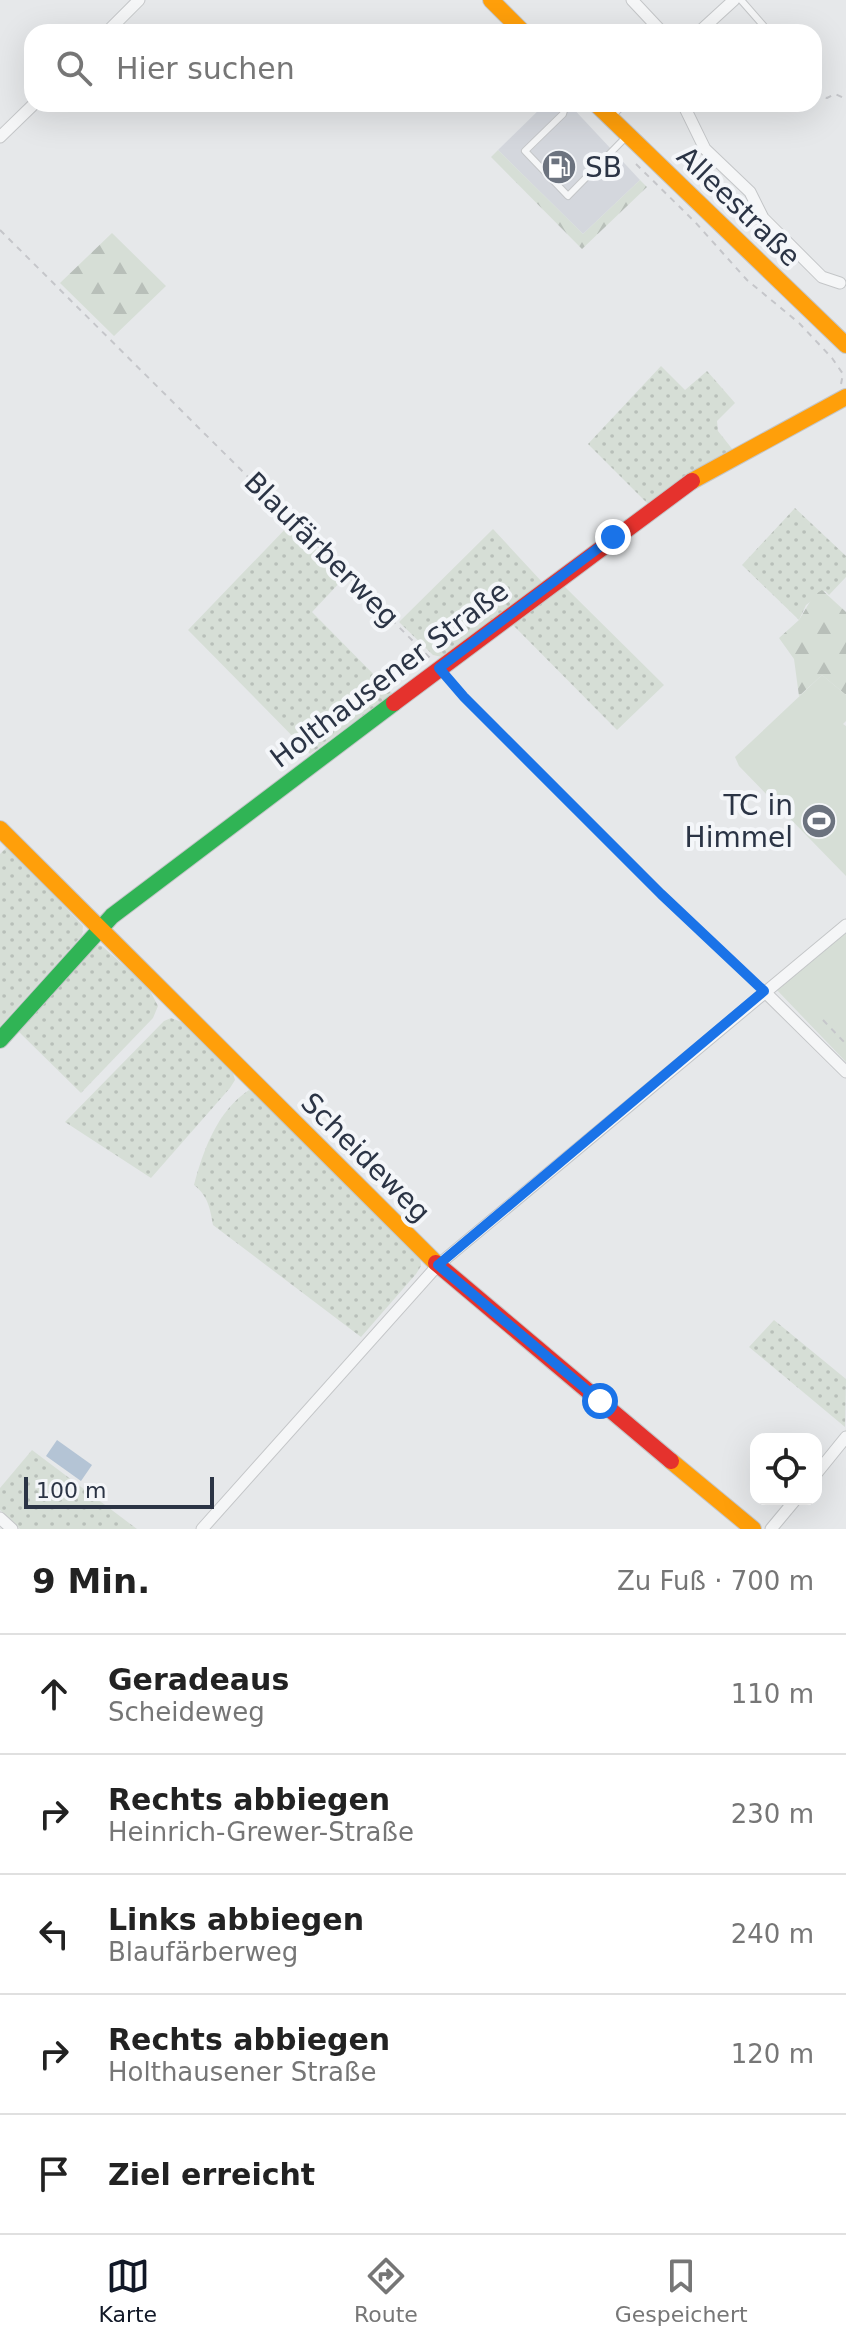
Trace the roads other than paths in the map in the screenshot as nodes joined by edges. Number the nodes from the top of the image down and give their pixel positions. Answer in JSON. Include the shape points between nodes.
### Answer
{"nodes":[{"id":1,"x":139,"y":0,"type":"edge"},
{"id":2,"x":491,"y":0,"type":"edge"},
{"id":3,"x":632,"y":0,"type":"edge"},
{"id":4,"x":734,"y":0,"type":"edge"},
{"id":5,"x":741,"y":0,"type":"edge"},
{"id":6,"x":115,"y":24,"type":"edge"},
{"id":7,"x":515,"y":24,"type":"edge"},
{"id":8,"x":654,"y":24,"type":"edge"},
{"id":9,"x":708,"y":24,"type":"edge"},
{"id":10,"x":762,"y":24,"type":"edge"},
{"id":11,"x":26,"y":112,"type":"edge"},
{"id":12,"x":564,"y":112,"type":"edge"},
{"id":13,"x":603,"y":112,"type":"edge"},
{"id":14,"x":687,"y":112,"type":"edge"},
{"id":15,"x":0,"y":137,"type":"edge"},
{"id":16,"x":622,"y":140,"type":"junction"},
{"id":17,"x":840,"y":283,"type":"dead end"},
{"id":18,"x":846,"y":345,"type":"edge"},
{"id":19,"x":843,"y":392,"type":"edge"},
{"id":20,"x":0,"y":829,"type":"edge"},
{"id":21,"x":846,"y":925,"type":"edge"},
{"id":22,"x":99,"y":929,"type":"junction"},
{"id":23,"x":764,"y":991,"type":"junction"},
{"id":24,"x":0,"y":1040,"type":"edge"},
{"id":25,"x":846,"y":1072,"type":"edge"},
{"id":26,"x":438,"y":1265,"type":"junction"},
{"id":27,"x":846,"y":1437,"type":"edge"},
{"id":28,"x":822,"y":1467,"type":"edge"},
{"id":29,"x":791,"y":1505,"type":"edge"},
{"id":30,"x":0,"y":1518,"type":"edge"},
{"id":31,"x":12,"y":1529,"type":"edge"},
{"id":32,"x":202,"y":1529,"type":"edge"},
{"id":33,"x":753,"y":1529,"type":"edge"},
{"id":34,"x":771,"y":1529,"type":"edge"}],
"edges":[{"from":1,"to":6,"type":"street"},
{"from":2,"to":7,"type":"street"},
{"from":3,"to":8,"type":"street"},
{"from":4,"to":9,"type":"street"},
{"from":5,"to":10,"type":"lane"},
{"from":11,"to":15,"type":"street"},
{"from":12,"to":16,"type":"lane","via":[[525,151],[568,196]]},
{"from":13,"to":16,"type":"street","name":"Alleestraße"},
{"from":14,"to":17,"type":"street","via":[[705,149],[750,192],[763,218],[822,277]]},
{"from":16,"to":18,"type":"street","name":"Alleestraße"},
{"from":19,"to":22,"type":"street","name":"Holthausener Straße","via":[[683,486]]},
{"from":20,"to":22,"type":"street","name":"Scheideweg"},
{"from":21,"to":23,"type":"street"},
{"from":22,"to":24,"type":"street","name":"Holthausener Straße"},
{"from":22,"to":26,"type":"street","name":"Scheideweg"},
{"from":23,"to":25,"type":"street"},
{"from":23,"to":26,"type":"street"},
{"from":26,"to":32,"type":"street"},
{"from":26,"to":33,"type":"street","name":"Scheideweg"},
{"from":27,"to":28,"type":"street"},
{"from":29,"to":34,"type":"street"},
{"from":30,"to":31,"type":"street"}]}
